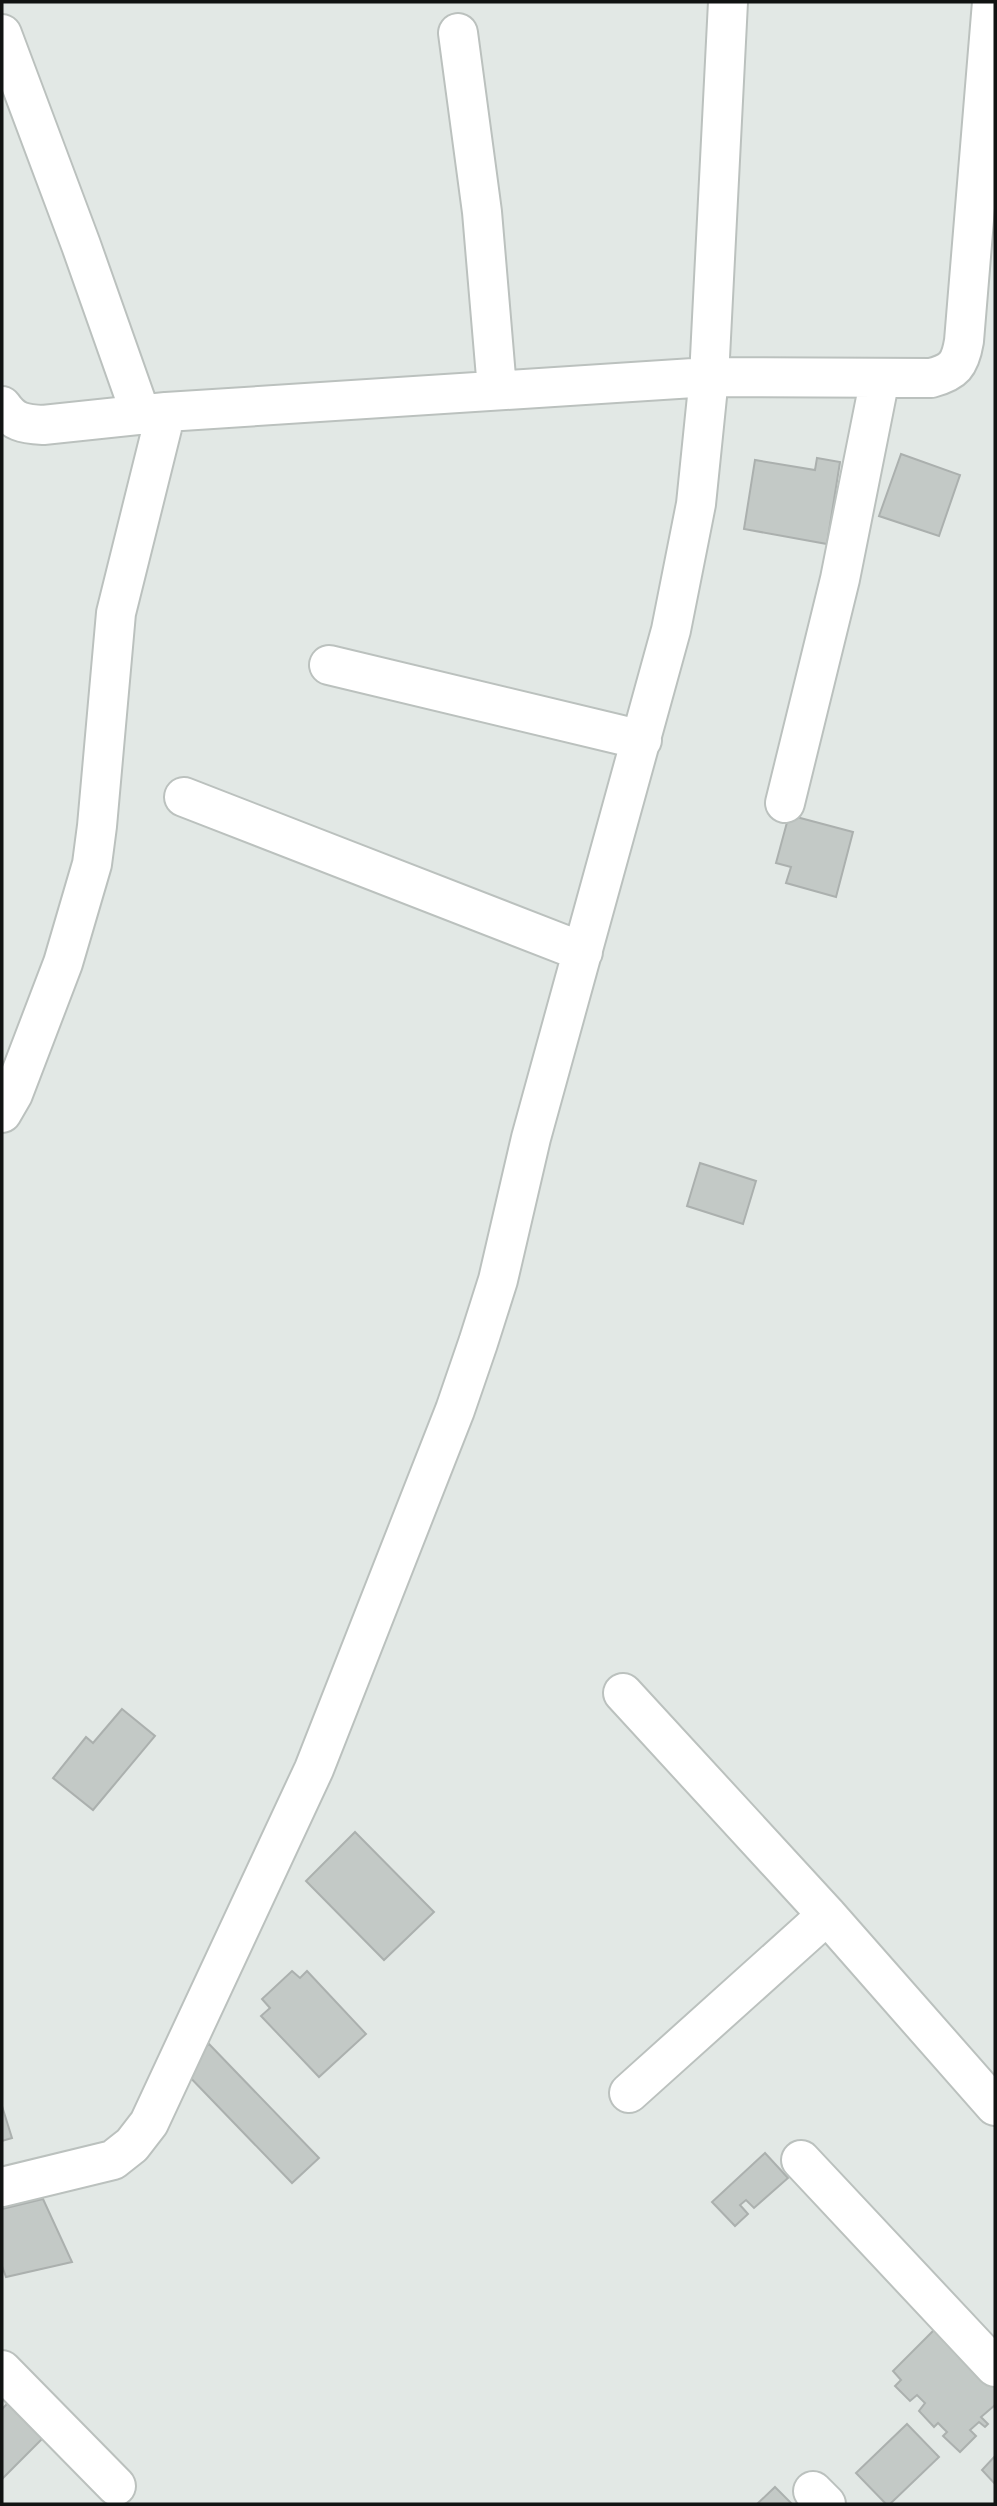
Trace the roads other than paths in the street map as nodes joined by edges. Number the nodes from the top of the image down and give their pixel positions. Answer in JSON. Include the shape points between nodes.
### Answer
{"nodes":[{"id":1,"x":728,"y":2,"type":"edge"},
{"id":2,"x":992,"y":2,"type":"edge"},
{"id":3,"x":458,"y":33,"type":"dead end"},
{"id":4,"x":2,"y":34,"type":"edge"},
{"id":5,"x":709,"y":377,"type":"junction"},
{"id":6,"x":880,"y":378,"type":"junction"},
{"id":7,"x":497,"y":389,"type":"junction"},
{"id":8,"x":2,"y":406,"type":"edge"},
{"id":9,"x":153,"y":413,"type":"junction"},
{"id":10,"x":329,"y":666,"type":"dead end"},
{"id":11,"x":642,"y":740,"type":"junction"},
{"id":12,"x":184,"y":797,"type":"dead end"},
{"id":13,"x":785,"y":803,"type":"dead end"},
{"id":14,"x":583,"y":952,"type":"junction"},
{"id":15,"x":2,"y":1113,"type":"edge"},
{"id":16,"x":623,"y":1693,"type":"dead end"},
{"id":17,"x":827,"y":1915,"type":"junction"},
{"id":18,"x":629,"y":2093,"type":"dead end"},
{"id":19,"x":995,"y":2107,"type":"edge"},
{"id":20,"x":801,"y":2160,"type":"dead end"},
{"id":21,"x":2,"y":2186,"type":"edge"},
{"id":22,"x":995,"y":2367,"type":"edge"},
{"id":23,"x":2,"y":2370,"type":"edge"},
{"id":24,"x":116,"y":2486,"type":"dead end"}],
"edges":[{"from":1,"to":5,"type":"street"},
{"from":2,"to":6,"type":"street","via":[[961,360],[947,374],[931,378]]},
{"from":3,"to":7,"type":"street","via":[[482,212]]},
{"from":4,"to":9,"type":"street","via":[[81,245]]},
{"from":5,"to":6,"type":"street"},
{"from":5,"to":7,"type":"street"},
{"from":5,"to":11,"type":"street","via":[[696,504],[671,630]]},
{"from":6,"to":13,"type":"street","via":[[840,579]]},
{"from":7,"to":9,"type":"street"},
{"from":8,"to":9,"type":"street","via":[[10,419],[43,425]]},
{"from":9,"to":15,"type":"street","via":[[116,613],[92,864],[63,963]]},
{"from":10,"to":11,"type":"street"},
{"from":11,"to":14,"type":"street"},
{"from":12,"to":14,"type":"street"},
{"from":14,"to":21,"type":"street","via":[[531,1138],[498,1280],[455,1410],[314,1769],[149,2123],[132,2146],[113,2160]]},
{"from":16,"to":17,"type":"street"},
{"from":17,"to":18,"type":"street"},
{"from":17,"to":19,"type":"street"},
{"from":20,"to":22,"type":"street"},
{"from":23,"to":24,"type":"street"}]}
